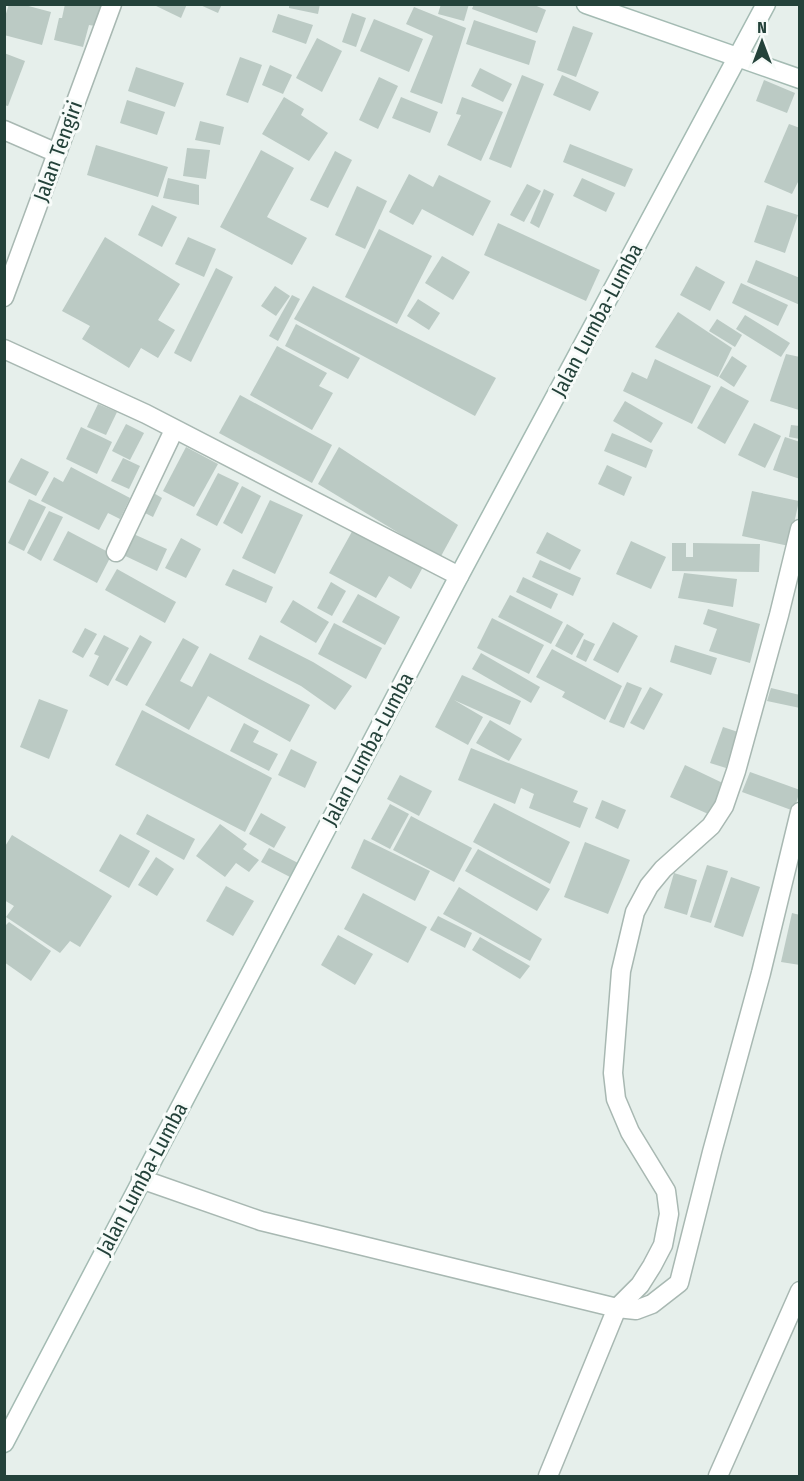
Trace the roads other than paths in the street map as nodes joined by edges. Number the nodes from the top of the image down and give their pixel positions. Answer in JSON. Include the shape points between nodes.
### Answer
{"nodes":[{"id":1,"x":112,"y":4,"type":"edge"},
{"id":2,"x":586,"y":4,"type":"edge"},
{"id":3,"x":766,"y":4,"type":"edge"},
{"id":4,"x":738,"y":58,"type":"junction"},
{"id":5,"x":800,"y":79,"type":"edge"},
{"id":6,"x":4,"y":130,"type":"edge"},
{"id":7,"x":57,"y":153,"type":"junction"},
{"id":8,"x":4,"y":297,"type":"edge"},
{"id":9,"x":4,"y":349,"type":"edge"},
{"id":10,"x":174,"y":430,"type":"junction"},
{"id":11,"x":800,"y":529,"type":"edge"},
{"id":12,"x":116,"y":552,"type":"dead end"},
{"id":13,"x":459,"y":576,"type":"junction"},
{"id":14,"x":800,"y":812,"type":"edge"},
{"id":15,"x":141,"y":1179,"type":"junction"},
{"id":16,"x":800,"y":1291,"type":"edge"},
{"id":17,"x":617,"y":1308,"type":"junction"},
{"id":18,"x":4,"y":1443,"type":"edge"},
{"id":19,"x":548,"y":1476,"type":"edge"},
{"id":20,"x":718,"y":1476,"type":"edge"}],
"edges":[{"from":1,"to":7,"type":"street","name":"Jalan Tengiri"},
{"from":2,"to":4,"type":"street"},
{"from":3,"to":4,"type":"street","name":"Jalan Lumba-Lumba"},
{"from":4,"to":5,"type":"street"},
{"from":4,"to":13,"type":"street","name":"Jalan Lumba-Lumba"},
{"from":6,"to":7,"type":"street"},
{"from":7,"to":8,"type":"street","name":"Jalan Tengiri"},
{"from":9,"to":10,"type":"street"},
{"from":10,"to":12,"type":"street"},
{"from":10,"to":13,"type":"street"},
{"from":11,"to":17,"type":"street","via":[[724,806],[711,826],[649,886],[636,912],[621,971],[613,1072],[616,1099],[630,1132],[666,1191],[669,1214],[663,1245],[652,1266]]},
{"from":13,"to":15,"type":"street","name":"Jalan Lumba-Lumba"},
{"from":14,"to":17,"type":"street","via":[[679,1283],[651,1304],[636,1310]]},
{"from":15,"to":17,"type":"street","via":[[261,1221]]},
{"from":15,"to":18,"type":"street","name":"Jalan Lumba-Lumba"},
{"from":16,"to":20,"type":"street"},
{"from":17,"to":19,"type":"street"}]}
